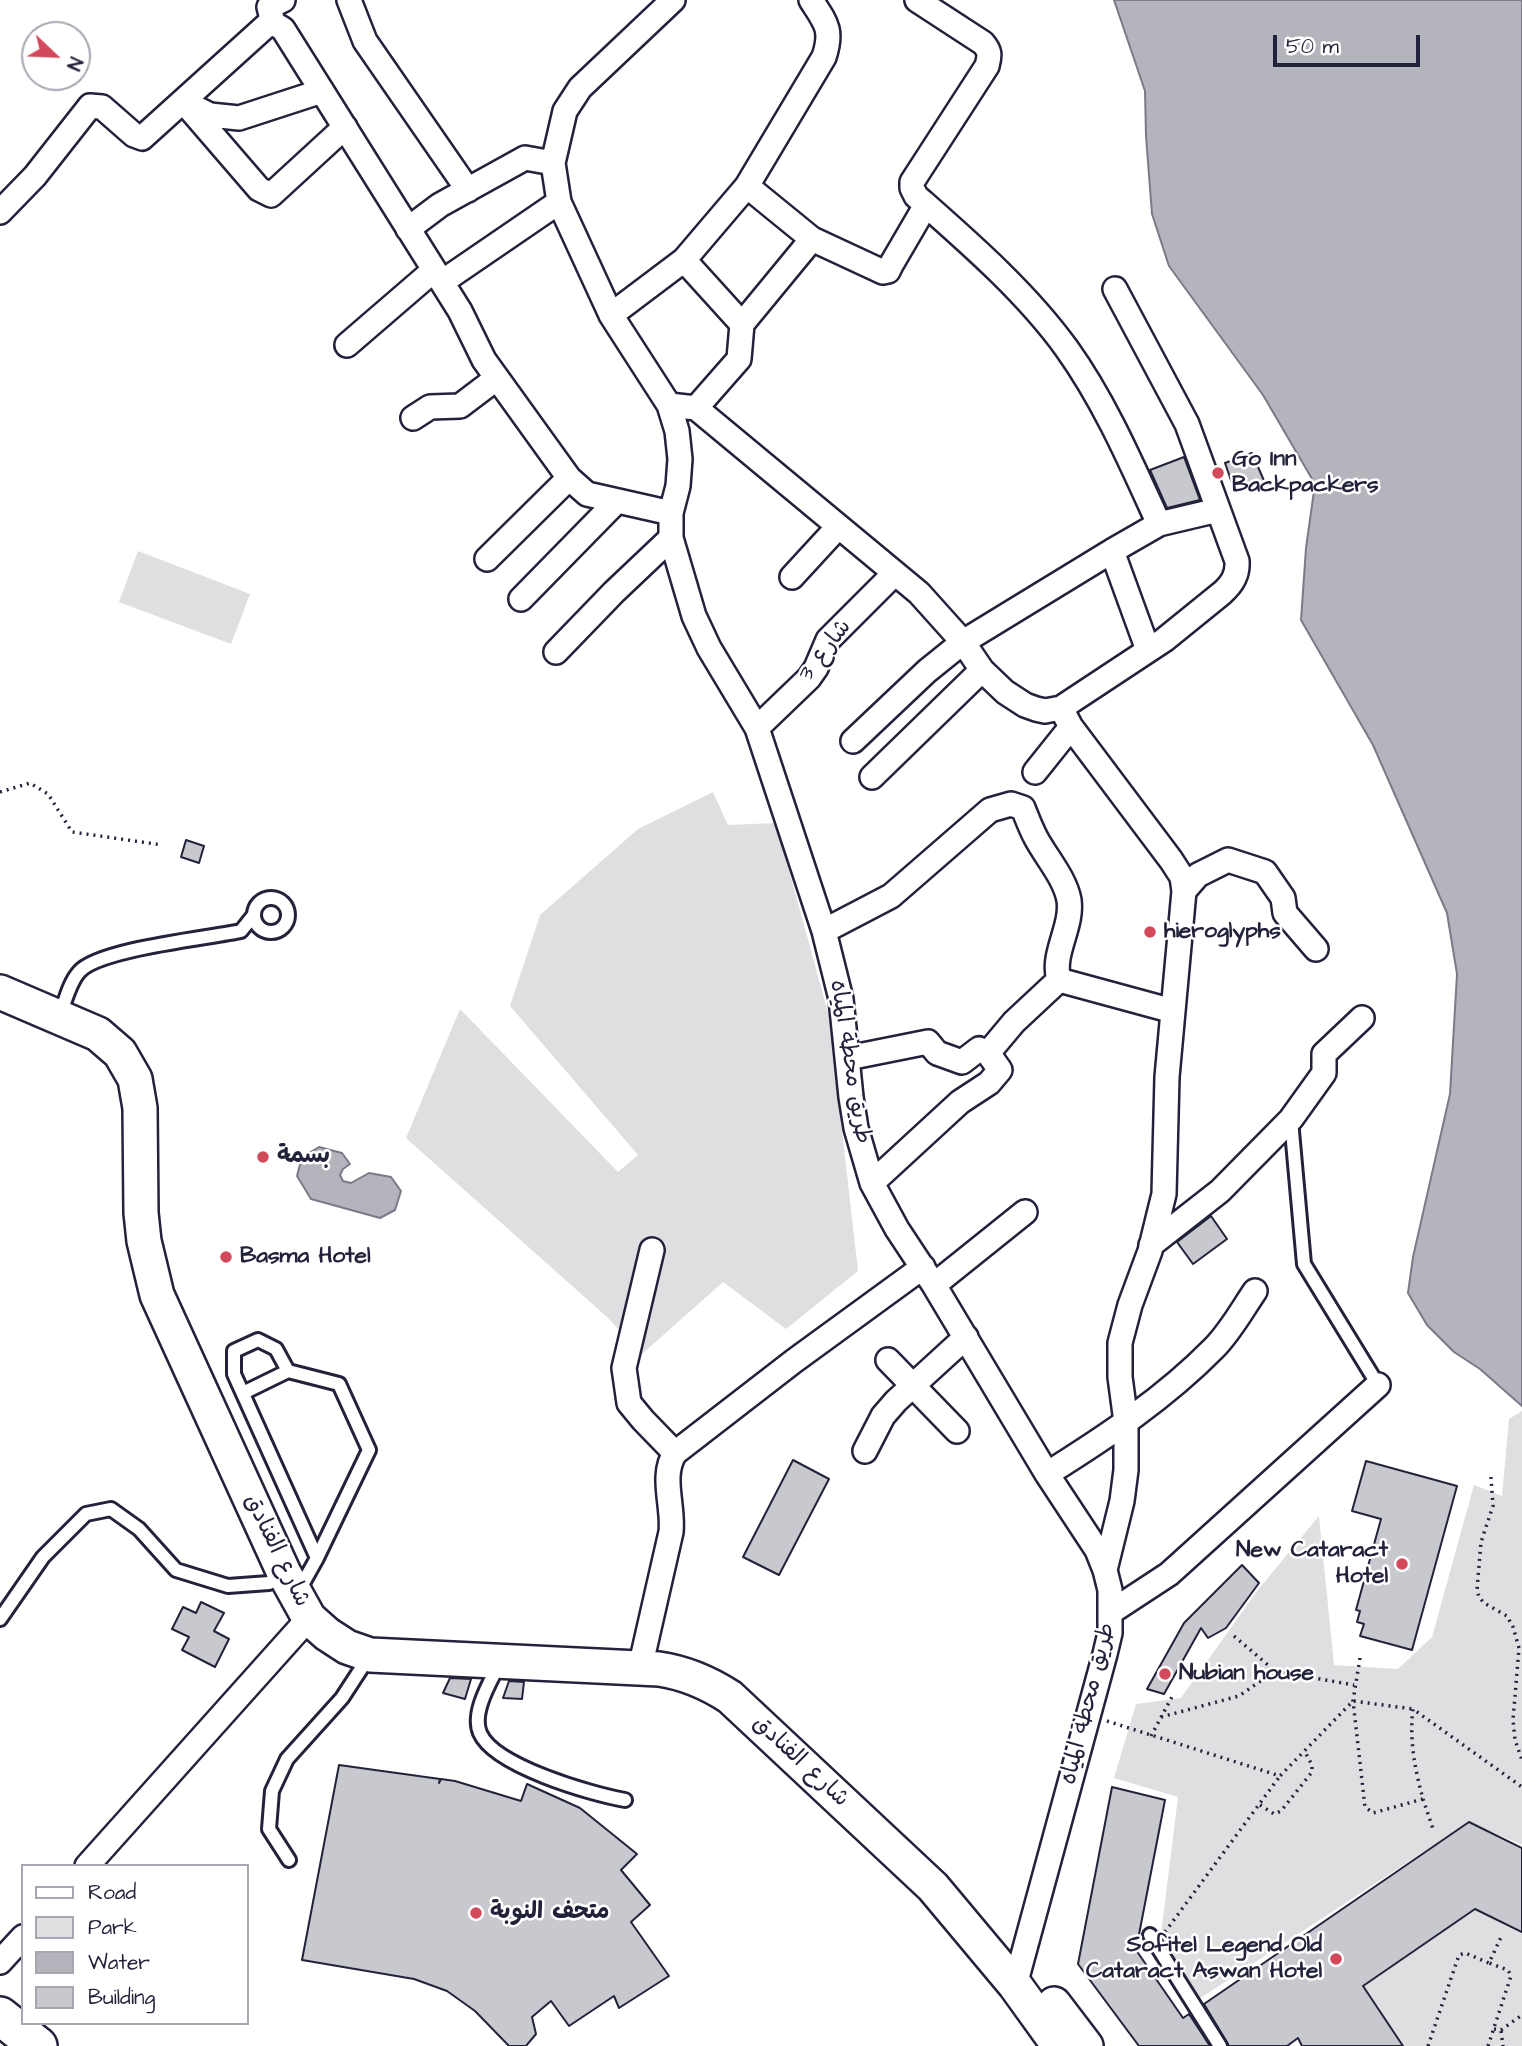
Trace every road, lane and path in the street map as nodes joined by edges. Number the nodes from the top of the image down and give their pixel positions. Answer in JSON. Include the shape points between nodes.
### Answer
{"nodes":[{"id":1,"x":283,"y":0,"type":"edge"},
{"id":2,"x":349,"y":0,"type":"edge"},
{"id":3,"x":673,"y":0,"type":"edge"},
{"id":4,"x":811,"y":0,"type":"edge"},
{"id":5,"x":917,"y":0,"type":"edge"},
{"id":6,"x":273,"y":23,"type":"junction"},
{"id":7,"x":322,"y":91,"type":"junction"},
{"id":8,"x":184,"y":102,"type":"junction"},
{"id":9,"x":345,"y":127,"type":"junction"},
{"id":10,"x":553,"y":163,"type":"junction"},
{"id":11,"x":747,"y":186,"type":"junction"},
{"id":12,"x":468,"y":190,"type":"junction"},
{"id":13,"x":559,"y":202,"type":"junction"},
{"id":14,"x":926,"y":205,"type":"junction"},
{"id":15,"x":0,"y":212,"type":"edge"},
{"id":16,"x":408,"y":229,"type":"junction"},
{"id":17,"x":812,"y":239,"type":"junction"},
{"id":18,"x":684,"y":260,"type":"junction"},
{"id":19,"x":438,"y":276,"type":"junction"},
{"id":20,"x":1115,"y":289,"type":"dead end"},
{"id":21,"x":611,"y":315,"type":"junction"},
{"id":22,"x":742,"y":324,"type":"junction"},
{"id":23,"x":347,"y":345,"type":"dead end"},
{"id":24,"x":497,"y":378,"type":"junction"},
{"id":25,"x":669,"y":405,"type":"junction"},
{"id":26,"x":696,"y":408,"type":"junction"},
{"id":27,"x":413,"y":418,"type":"dead end"},
{"id":28,"x":569,"y":478,"type":"junction"},
{"id":29,"x":616,"y":502,"type":"junction"},
{"id":30,"x":1218,"y":510,"type":"junction"},
{"id":31,"x":671,"y":513,"type":"junction"},
{"id":32,"x":1159,"y":524,"type":"junction"},
{"id":33,"x":838,"y":527,"type":"junction"},
{"id":34,"x":671,"y":538,"type":"junction"},
{"id":35,"x":1112,"y":551,"type":"junction"},
{"id":36,"x":486,"y":559,"type":"dead end"},
{"id":37,"x":894,"y":574,"type":"junction"},
{"id":38,"x":792,"y":577,"type":"dead end"},
{"id":39,"x":521,"y":599,"type":"dead end"},
{"id":40,"x":963,"y":642,"type":"junction"},
{"id":41,"x":1148,"y":650,"type":"junction"},
{"id":42,"x":556,"y":652,"type":"dead end"},
{"id":43,"x":982,"y":670,"type":"junction"},
{"id":44,"x":1066,"y":718,"type":"junction"},
{"id":45,"x":757,"y":728,"type":"junction"},
{"id":46,"x":853,"y":740,"type":"dead end"},
{"id":47,"x":1035,"y":772,"type":"dead end"},
{"id":48,"x":872,"y":777,"type":"dead end"},
{"id":49,"x":0,"y":792,"type":"edge"},
{"id":50,"x":162,"y":845,"type":"dead end"},
{"id":51,"x":1184,"y":891,"type":"junction"},
{"id":52,"x":253,"y":916,"type":"dead end"},
{"id":53,"x":824,"y":932,"type":"junction"},
{"id":54,"x":1316,"y":949,"type":"dead end"},
{"id":55,"x":1059,"y":980,"type":"junction"},
{"id":56,"x":0,"y":992,"type":"edge"},
{"id":57,"x":1173,"y":1010,"type":"junction"},
{"id":58,"x":59,"y":1017,"type":"junction"},
{"id":59,"x":1362,"y":1018,"type":"dead end"},
{"id":60,"x":988,"y":1053,"type":"junction"},
{"id":61,"x":848,"y":1058,"type":"junction"},
{"id":62,"x":1291,"y":1119,"type":"junction"},
{"id":63,"x":872,"y":1183,"type":"junction"},
{"id":64,"x":1025,"y":1212,"type":"dead end"},
{"id":65,"x":1151,"y":1245,"type":"junction"},
{"id":66,"x":652,"y":1250,"type":"dead end"},
{"id":67,"x":928,"y":1276,"type":"junction"},
{"id":68,"x":1255,"y":1291,"type":"dead end"},
{"id":69,"x":966,"y":1337,"type":"junction"},
{"id":70,"x":888,"y":1360,"type":"dead end"},
{"id":71,"x":288,"y":1371,"type":"junction"},
{"id":72,"x":913,"y":1385,"type":"junction"},
{"id":73,"x":1378,"y":1385,"type":"joint"},
{"id":74,"x":243,"y":1393,"type":"junction"},
{"id":75,"x":1126,"y":1422,"type":"junction"},
{"id":76,"x":957,"y":1431,"type":"dead end"},
{"id":77,"x":864,"y":1451,"type":"dead end"},
{"id":78,"x":675,"y":1453,"type":"junction"},
{"id":79,"x":1047,"y":1474,"type":"junction"},
{"id":80,"x":1491,"y":1477,"type":"dead end"},
{"id":81,"x":317,"y":1558,"type":"junction"},
{"id":82,"x":1105,"y":1570,"type":"junction"},
{"id":83,"x":297,"y":1595,"type":"junction"},
{"id":84,"x":1111,"y":1612,"type":"junction"},
{"id":85,"x":0,"y":1619,"type":"edge"},
{"id":86,"x":1234,"y":1636,"type":"dead end"},
{"id":87,"x":370,"y":1655,"type":"junction"},
{"id":88,"x":1360,"y":1658,"type":"dead end"},
{"id":89,"x":500,"y":1662,"type":"junction"},
{"id":90,"x":640,"y":1668,"type":"junction"},
{"id":91,"x":1275,"y":1671,"type":"junction"},
{"id":92,"x":1355,"y":1685,"type":"junction"},
{"id":93,"x":1174,"y":1693,"type":"dead end"},
{"id":94,"x":1353,"y":1701,"type":"junction"},
{"id":95,"x":1413,"y":1709,"type":"junction"},
{"id":96,"x":1088,"y":1715,"type":"junction"},
{"id":97,"x":1161,"y":1717,"type":"junction"},
{"id":98,"x":1151,"y":1736,"type":"junction"},
{"id":99,"x":1306,"y":1752,"type":"junction"},
{"id":100,"x":1522,"y":1760,"type":"edge"},
{"id":101,"x":1280,"y":1776,"type":"junction"},
{"id":102,"x":1522,"y":1787,"type":"edge"},
{"id":103,"x":1423,"y":1799,"type":"junction"},
{"id":104,"x":625,"y":1800,"type":"dead end"},
{"id":105,"x":1259,"y":1805,"type":"junction"},
{"id":106,"x":1434,"y":1832,"type":"dead end"},
{"id":107,"x":289,"y":1860,"type":"dead end"},
{"id":108,"x":89,"y":1864,"type":"edge"},
{"id":109,"x":1502,"y":1935,"type":"dead end"},
{"id":110,"x":21,"y":1939,"type":"edge"},
{"id":111,"x":1153,"y":1940,"type":"joint"},
{"id":112,"x":0,"y":1962,"type":"edge"},
{"id":113,"x":1489,"y":1963,"type":"junction"},
{"id":114,"x":1018,"y":1973,"type":"junction"},
{"id":115,"x":1522,"y":2015,"type":"edge"},
{"id":116,"x":0,"y":2016,"type":"edge"},
{"id":117,"x":1493,"y":2029,"type":"junction"},
{"id":118,"x":1501,"y":2030,"type":"junction"},
{"id":119,"x":38,"y":2046,"type":"edge"},
{"id":120,"x":1059,"y":2046,"type":"edge"},
{"id":121,"x":1086,"y":2046,"type":"edge"},
{"id":122,"x":1220,"y":2046,"type":"edge"},
{"id":123,"x":1428,"y":2046,"type":"edge"},
{"id":124,"x":1488,"y":2046,"type":"edge"},
{"id":125,"x":1503,"y":2046,"type":"edge"}],
"edges":[{"from":1,"to":6,"type":"street","via":[[269,8]]},
{"from":2,"to":12,"type":"street","via":[[365,41]]},
{"from":3,"to":10,"type":"street","via":[[580,88],[565,111]]},
{"from":4,"to":11,"type":"street","via":[[828,26],[829,43]]},
{"from":5,"to":14,"type":"street","via":[[983,43],[990,55],[912,182],[916,196]]},
{"from":6,"to":7,"type":"street","via":[[283,29]]},
{"from":6,"to":8,"type":"street"},
{"from":7,"to":8,"type":"street","via":[[239,118],[210,115]]},
{"from":7,"to":9,"type":"street"},
{"from":8,"to":9,"type":"street","via":[[259,189],[271,195]]},
{"from":8,"to":15,"type":"street","via":[[142,138],[102,107],[90,106]]},
{"from":9,"to":16,"type":"street"},
{"from":10,"to":12,"type":"street","via":[[525,158]]},
{"from":10,"to":13,"type":"street","name":"طريق محطة المياه"},
{"from":11,"to":17,"type":"street"},
{"from":11,"to":18,"type":"street"},
{"from":12,"to":16,"type":"street"},
{"from":13,"to":19,"type":"street"},
{"from":13,"to":21,"type":"street","name":"طريق محطة المياه"},
{"from":14,"to":17,"type":"street","via":[[888,271]]},
{"from":14,"to":32,"type":"street","via":[[1004,276],[1066,347],[1126,453]]},
{"from":16,"to":19,"type":"street"},
{"from":17,"to":22,"type":"street"},
{"from":18,"to":21,"type":"street"},
{"from":18,"to":22,"type":"street"},
{"from":19,"to":23,"type":"street"},
{"from":19,"to":24,"type":"street"},
{"from":20,"to":30,"type":"street","via":[[1187,424]]},
{"from":21,"to":25,"type":"street","name":"طريق محطة المياه"},
{"from":22,"to":26,"type":"street","via":[[739,359]]},
{"from":24,"to":27,"type":"street","via":[[460,406],[430,407]]},
{"from":24,"to":28,"type":"street"},
{"from":25,"to":26,"type":"street"},
{"from":25,"to":31,"type":"street","name":"طريق محطة المياه","via":[[680,459]]},
{"from":26,"to":33,"type":"street"},
{"from":28,"to":29,"type":"street","via":[[587,494]]},
{"from":28,"to":36,"type":"street"},
{"from":29,"to":31,"type":"street"},
{"from":29,"to":39,"type":"street"},
{"from":30,"to":32,"type":"street"},
{"from":30,"to":41,"type":"street","via":[[1237,561],[1231,585]]},
{"from":31,"to":34,"type":"street","name":"طريق محطة المياه"},
{"from":32,"to":35,"type":"street"},
{"from":33,"to":37,"type":"street"},
{"from":33,"to":38,"type":"street"},
{"from":34,"to":42,"type":"street"},
{"from":34,"to":45,"type":"street","name":"طريق محطة المياه","via":[[694,616]]},
{"from":35,"to":40,"type":"street"},
{"from":35,"to":41,"type":"street"},
{"from":37,"to":40,"type":"street","via":[[919,593]]},
{"from":37,"to":45,"type":"street","name":"شارع 3","via":[[828,640],[809,678]]},
{"from":40,"to":43,"type":"street"},
{"from":40,"to":46,"type":"street"},
{"from":41,"to":44,"type":"street"},
{"from":43,"to":44,"type":"street","via":[[1026,705]]},
{"from":43,"to":48,"type":"street"},
{"from":44,"to":47,"type":"street"},
{"from":44,"to":51,"type":"street","via":[[1171,860],[1182,877]]},
{"from":45,"to":53,"type":"street","name":"طريق محطة المياه"},
{"from":49,"to":50,"type":"path","via":[[30,783],[48,794],[72,832]]},
{"from":51,"to":54,"type":"street","via":[[1198,875],[1228,860],[1265,872],[1283,898],[1285,913]]},
{"from":51,"to":57,"type":"street"},
{"from":52,"to":58,"type":"lane","via":[[241,931],[136,949],[87,965],[79,971]]},
{"from":53,"to":55,"type":"street","via":[[891,896],[990,810],[1011,804],[1023,808],[1069,899]]},
{"from":53,"to":61,"type":"street","name":"طريق محطة المياه","via":[[841,999]]},
{"from":55,"to":57,"type":"street"},
{"from":55,"to":60,"type":"street"},
{"from":56,"to":58,"type":"street","name":"شارع الفنادق"},
{"from":57,"to":65,"type":"street","via":[[1164,1194]]},
{"from":58,"to":83,"type":"street","name":"شارع الفنادق","via":[[98,1034],[120,1053],[135,1079],[140,1108],[142,1227],[157,1295]]},
{"from":59,"to":62,"type":"street","via":[[1324,1054],[1324,1073]]},
{"from":60,"to":61,"type":"street","via":[[979,1049],[962,1062],[937,1053],[928,1042]]},
{"from":60,"to":63,"type":"street","via":[[1000,1070],[989,1083],[960,1102]]},
{"from":61,"to":63,"type":"street","name":"طريق محطة المياه","via":[[856,1128]]},
{"from":62,"to":65,"type":"street","via":[[1220,1191]]},
{"from":62,"to":73,"type":"lane","via":[[1304,1265]]},
{"from":63,"to":67,"type":"street","name":"طريق محطة المياه"},
{"from":64,"to":67,"type":"street"},
{"from":65,"to":75,"type":"street","via":[[1121,1343]]},
{"from":66,"to":78,"type":"street","via":[[624,1368],[629,1403]]},
{"from":67,"to":69,"type":"street","name":"طريق محطة المياه"},
{"from":67,"to":78,"type":"street","via":[[794,1361]]},
{"from":68,"to":75,"type":"street","via":[[1216,1346]]},
{"from":69,"to":72,"type":"street"},
{"from":69,"to":79,"type":"street","name":"طريق محطة المياه"},
{"from":70,"to":72,"type":"street"},
{"from":71,"to":74,"type":"lane"},
{"from":71,"to":74,"type":"lane","via":[[275,1349],[258,1340],[234,1351],[234,1374]]},
{"from":71,"to":81,"type":"lane","via":[[339,1384],[369,1450]]},
{"from":72,"to":76,"type":"street"},
{"from":72,"to":77,"type":"street","via":[[883,1416]]},
{"from":73,"to":84,"type":"street","via":[[1170,1574]]},
{"from":74,"to":81,"type":"lane"},
{"from":75,"to":79,"type":"street"},
{"from":75,"to":82,"type":"street","via":[[1122,1501]]},
{"from":78,"to":90,"type":"street","via":[[667,1472],[671,1532]]},
{"from":79,"to":82,"type":"street","name":"طريق محطة المياه"},
{"from":80,"to":100,"type":"path","via":[[1493,1506],[1481,1542],[1477,1590],[1484,1603],[1507,1616],[1513,1627],[1518,1648],[1514,1740]]},
{"from":81,"to":83,"type":"lane"},
{"from":82,"to":84,"type":"street","name":"طريق محطة المياه"},
{"from":83,"to":85,"type":"lane","via":[[269,1583],[228,1586],[176,1570],[139,1529],[111,1509],[86,1514],[43,1557]]},
{"from":83,"to":87,"type":"street","name":"شارع الفنادق","via":[[327,1634]]},
{"from":83,"to":108,"type":"street"},
{"from":84,"to":96,"type":"street","name":"طريق محطة المياه","via":[[1110,1633]]},
{"from":86,"to":91,"type":"path"},
{"from":87,"to":89,"type":"street","name":"شارع الفنادق"},
{"from":87,"to":107,"type":"lane","via":[[342,1698],[287,1759],[272,1791],[269,1829]]},
{"from":88,"to":92,"type":"path"},
{"from":89,"to":90,"type":"street","name":"شارع الفنادق"},
{"from":89,"to":104,"type":"lane","via":[[478,1715],[480,1734],[496,1753],[533,1772]]},
{"from":90,"to":114,"type":"street","name":"شارع الفنادق","via":[[678,1672],[730,1697],[933,1887],[973,1909],[994,1929]]},
{"from":91,"to":92,"type":"path"},
{"from":91,"to":97,"type":"path","via":[[1239,1696]]},
{"from":92,"to":94,"type":"path"},
{"from":93,"to":97,"type":"path"},
{"from":94,"to":95,"type":"path"},
{"from":94,"to":99,"type":"path"},
{"from":94,"to":103,"type":"path","via":[[1367,1810],[1373,1813]]},
{"from":95,"to":102,"type":"path"},
{"from":95,"to":103,"type":"path","via":[[1415,1773]]},
{"from":96,"to":98,"type":"path"},
{"from":96,"to":114,"type":"street","name":"طريق محطة المياه"},
{"from":97,"to":98,"type":"path"},
{"from":98,"to":101,"type":"path"},
{"from":99,"to":101,"type":"path"},
{"from":99,"to":105,"type":"path","via":[[1311,1772],[1281,1811],[1274,1814]]},
{"from":101,"to":105,"type":"path"},
{"from":103,"to":106,"type":"path"},
{"from":105,"to":111,"type":"path"},
{"from":109,"to":113,"type":"path"},
{"from":110,"to":112,"type":"street"},
{"from":111,"to":122,"type":"lane"},
{"from":113,"to":117,"type":"path","via":[[1508,1970],[1511,1976]]},
{"from":113,"to":123,"type":"path","via":[[1459,1955]]},
{"from":114,"to":120,"type":"street","name":"شارع الفنادق"},
{"from":114,"to":121,"type":"street","name":"شارع الفنادق"},
{"from":115,"to":118,"type":"path"},
{"from":116,"to":119,"type":"main road"},
{"from":117,"to":118,"type":"path"},
{"from":117,"to":124,"type":"path"},
{"from":118,"to":125,"type":"path"}]}
